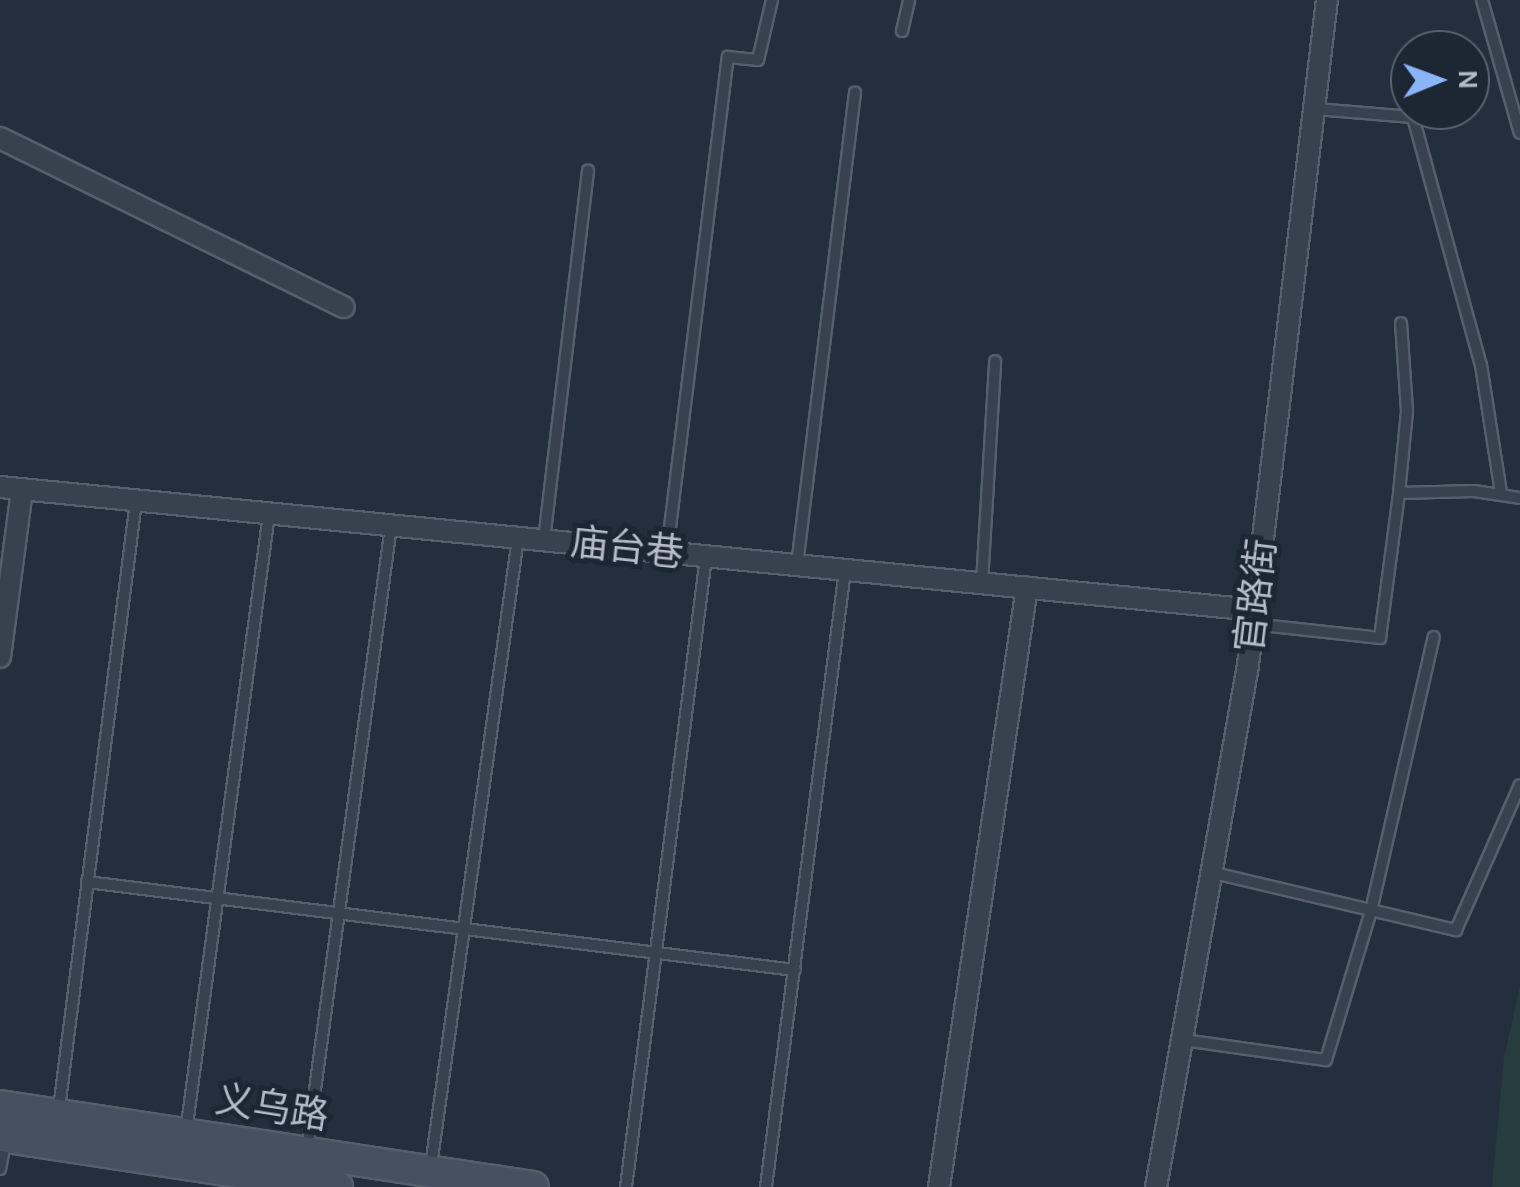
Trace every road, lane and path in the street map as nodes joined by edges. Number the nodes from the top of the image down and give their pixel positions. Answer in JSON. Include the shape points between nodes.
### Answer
{"nodes":[{"id":1,"x":772,"y":0,"type":"edge"},
{"id":2,"x":908,"y":0,"type":"edge"},
{"id":3,"x":1328,"y":0,"type":"edge"},
{"id":4,"x":1482,"y":0,"type":"edge"},
{"id":5,"x":902,"y":31,"type":"dead end"},
{"id":6,"x":855,"y":94,"type":"dead end"},
{"id":7,"x":1314,"y":109,"type":"junction"},
{"id":8,"x":1520,"y":133,"type":"edge"},
{"id":9,"x":0,"y":138,"type":"edge"},
{"id":10,"x":588,"y":170,"type":"dead end"},
{"id":11,"x":344,"y":307,"type":"dead end"},
{"id":12,"x":1401,"y":323,"type":"dead end"},
{"id":13,"x":995,"y":361,"type":"dead end"},
{"id":14,"x":0,"y":486,"type":"edge"},
{"id":15,"x":22,"y":489,"type":"junction"},
{"id":16,"x":1501,"y":492,"type":"junction"},
{"id":17,"x":1399,"y":494,"type":"junction"},
{"id":18,"x":1520,"y":498,"type":"edge"},
{"id":19,"x":136,"y":500,"type":"junction"},
{"id":20,"x":269,"y":513,"type":"junction"},
{"id":21,"x":391,"y":525,"type":"junction"},
{"id":22,"x":518,"y":538,"type":"junction"},
{"id":23,"x":544,"y":540,"type":"junction"},
{"id":24,"x":667,"y":552,"type":"junction"},
{"id":25,"x":706,"y":556,"type":"junction"},
{"id":26,"x":798,"y":565,"type":"junction"},
{"id":27,"x":845,"y":570,"type":"junction"},
{"id":28,"x":982,"y":583,"type":"junction"},
{"id":29,"x":1028,"y":588,"type":"junction"},
{"id":30,"x":1254,"y":617,"type":"junction"},
{"id":31,"x":1434,"y":637,"type":"dead end"},
{"id":32,"x":0,"y":657,"type":"edge"},
{"id":33,"x":1520,"y":785,"type":"edge"},
{"id":34,"x":1214,"y":873,"type":"junction"},
{"id":35,"x":87,"y":882,"type":"junction"},
{"id":36,"x":217,"y":898,"type":"junction"},
{"id":37,"x":1371,"y":911,"type":"junction"},
{"id":38,"x":339,"y":913,"type":"junction"},
{"id":39,"x":465,"y":928,"type":"junction"},
{"id":40,"x":656,"y":952,"type":"junction"},
{"id":41,"x":795,"y":970,"type":"junction"},
{"id":42,"x":1183,"y":1040,"type":"junction"},
{"id":43,"x":0,"y":1106,"type":"edge"},
{"id":44,"x":59,"y":1115,"type":"junction"},
{"id":45,"x":185,"y":1135,"type":"junction"},
{"id":46,"x":3,"y":1136,"type":"edge"},
{"id":47,"x":306,"y":1154,"type":"junction"},
{"id":48,"x":0,"y":1169,"type":"edge"},
{"id":49,"x":430,"y":1172,"type":"junction"},
{"id":50,"x":337,"y":1187,"type":"edge"},
{"id":51,"x":533,"y":1187,"type":"edge"},
{"id":52,"x":626,"y":1187,"type":"edge"},
{"id":53,"x":766,"y":1187,"type":"edge"},
{"id":54,"x":939,"y":1187,"type":"edge"},
{"id":55,"x":1156,"y":1187,"type":"edge"}],
"edges":[{"from":1,"to":24,"type":"lane","via":[[758,60],[728,57]]},
{"from":2,"to":5,"type":"lane"},
{"from":3,"to":7,"type":"street","name":"官路街"},
{"from":4,"to":8,"type":"lane"},
{"from":6,"to":26,"type":"lane"},
{"from":7,"to":16,"type":"lane","via":[[1413,116],[1481,365]]},
{"from":7,"to":30,"type":"street","name":"官路街"},
{"from":9,"to":11,"type":"street"},
{"from":10,"to":23,"type":"lane"},
{"from":12,"to":17,"type":"lane","via":[[1407,411]]},
{"from":13,"to":28,"type":"lane"},
{"from":14,"to":15,"type":"street","name":"庙台巷"},
{"from":15,"to":19,"type":"street","name":"庙台巷"},
{"from":15,"to":32,"type":"street"},
{"from":16,"to":17,"type":"lane"},
{"from":16,"to":18,"type":"lane"},
{"from":17,"to":30,"type":"lane","via":[[1380,638]]},
{"from":19,"to":20,"type":"street","name":"庙台巷"},
{"from":19,"to":35,"type":"lane"},
{"from":20,"to":21,"type":"street","name":"庙台巷"},
{"from":20,"to":36,"type":"lane"},
{"from":21,"to":22,"type":"street","name":"庙台巷"},
{"from":21,"to":38,"type":"lane"},
{"from":22,"to":23,"type":"street","name":"庙台巷"},
{"from":22,"to":39,"type":"lane"},
{"from":23,"to":24,"type":"street","name":"庙台巷"},
{"from":24,"to":25,"type":"street","name":"庙台巷"},
{"from":25,"to":26,"type":"street","name":"庙台巷"},
{"from":25,"to":40,"type":"lane"},
{"from":26,"to":27,"type":"street","name":"庙台巷"},
{"from":27,"to":28,"type":"street","name":"庙台巷"},
{"from":27,"to":41,"type":"lane"},
{"from":28,"to":29,"type":"street","name":"庙台巷"},
{"from":29,"to":30,"type":"street","name":"庙台巷"},
{"from":29,"to":54,"type":"street"},
{"from":30,"to":34,"type":"street","name":"官路街"},
{"from":31,"to":37,"type":"lane"},
{"from":33,"to":37,"type":"lane","via":[[1456,930]]},
{"from":34,"to":37,"type":"lane"},
{"from":34,"to":42,"type":"street","name":"官路街"},
{"from":35,"to":36,"type":"lane"},
{"from":35,"to":44,"type":"lane"},
{"from":36,"to":38,"type":"lane"},
{"from":36,"to":45,"type":"lane"},
{"from":37,"to":42,"type":"lane","via":[[1326,1060]]},
{"from":38,"to":39,"type":"lane"},
{"from":38,"to":47,"type":"lane"},
{"from":39,"to":40,"type":"lane"},
{"from":39,"to":49,"type":"lane"},
{"from":40,"to":41,"type":"lane"},
{"from":40,"to":52,"type":"lane"},
{"from":41,"to":53,"type":"lane"},
{"from":42,"to":55,"type":"street","name":"官路街"},
{"from":43,"to":44,"type":"main road","name":"义乌路"},
{"from":44,"to":45,"type":"main road","name":"义乌路"},
{"from":45,"to":47,"type":"main road","name":"义乌路"},
{"from":46,"to":48,"type":"lane"},
{"from":46,"to":50,"type":"main road","name":"义乌路"},
{"from":47,"to":49,"type":"main road","name":"义乌路"},
{"from":49,"to":51,"type":"main road","name":"义乌路"}]}
